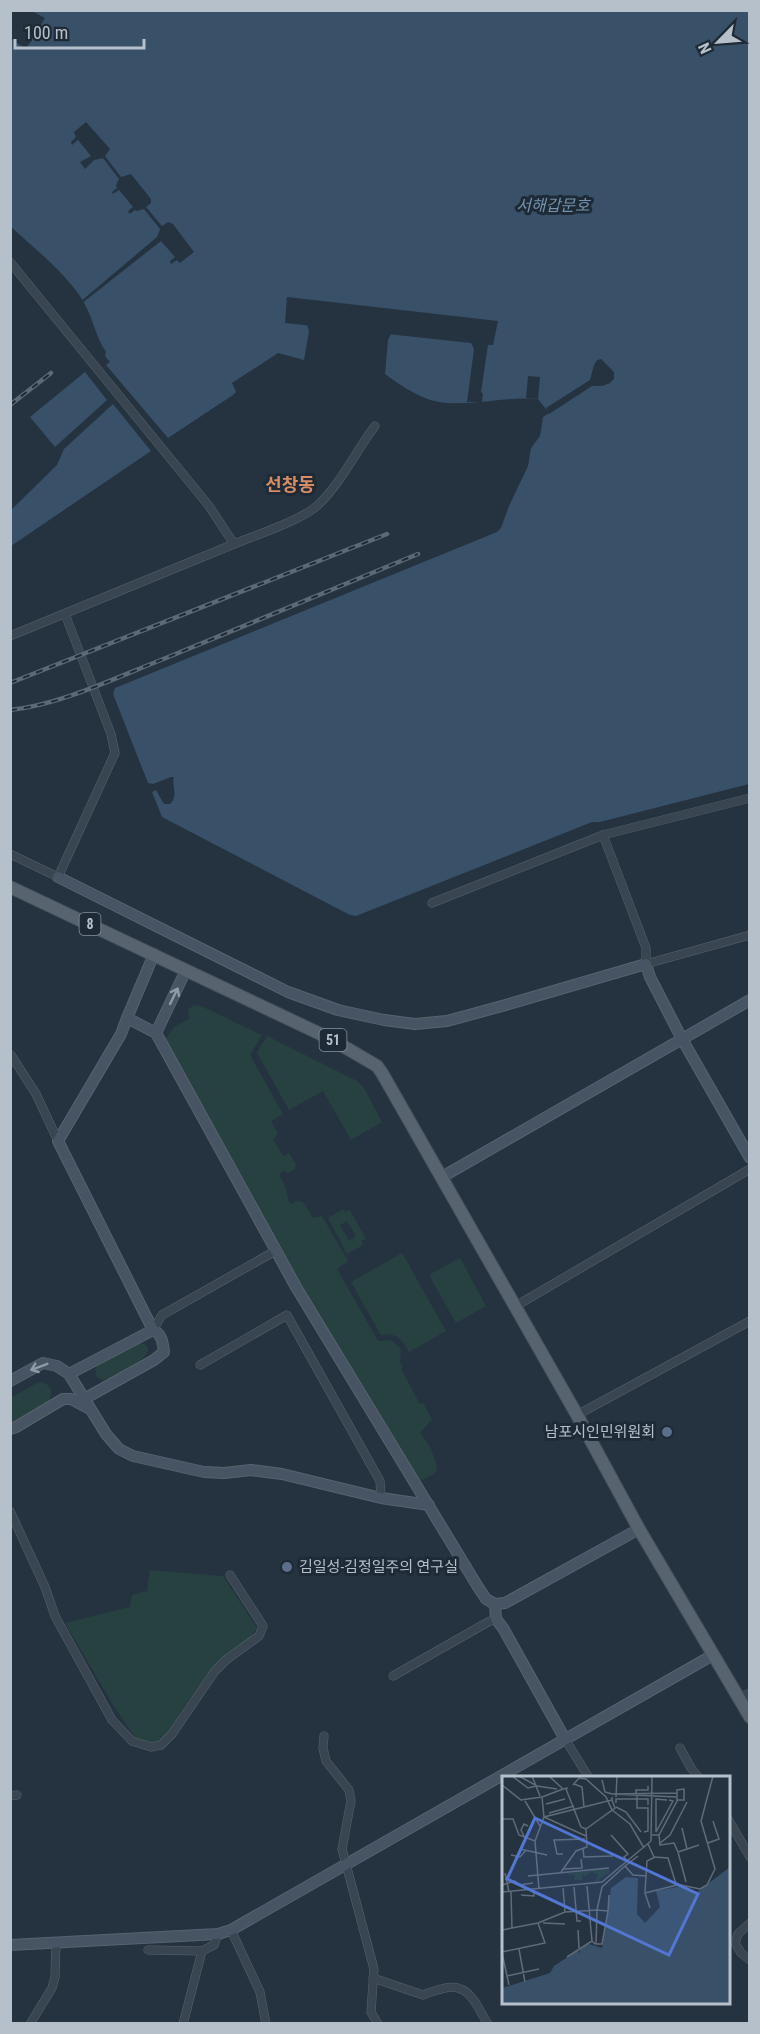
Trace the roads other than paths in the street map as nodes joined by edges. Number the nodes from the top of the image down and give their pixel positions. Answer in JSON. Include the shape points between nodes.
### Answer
{"nodes":[{"id":1,"x":10,"y":262,"type":"edge"},
{"id":2,"x":375,"y":426,"type":"dead end"},
{"id":3,"x":234,"y":544,"type":"junction"},
{"id":4,"x":65,"y":614,"type":"junction"},
{"id":5,"x":10,"y":636,"type":"edge"},
{"id":6,"x":750,"y":798,"type":"edge"},
{"id":7,"x":603,"y":835,"type":"junction"},
{"id":8,"x":10,"y":854,"type":"edge"},
{"id":9,"x":58,"y":877,"type":"junction"},
{"id":10,"x":10,"y":887,"type":"edge"},
{"id":11,"x":432,"y":903,"type":"dead end"},
{"id":12,"x":750,"y":935,"type":"edge"},
{"id":13,"x":154,"y":954,"type":"junction"},
{"id":14,"x":170,"y":962,"type":"joint"},
{"id":15,"x":646,"y":964,"type":"junction"},
{"id":16,"x":186,"y":970,"type":"junction"},
{"id":17,"x":750,"y":1000,"type":"edge"},
{"id":18,"x":127,"y":1017,"type":"junction"},
{"id":19,"x":156,"y":1033,"type":"junction"},
{"id":20,"x":682,"y":1039,"type":"junction"},
{"id":21,"x":11,"y":1055,"type":"edge"},
{"id":22,"x":58,"y":1141,"type":"junction"},
{"id":23,"x":750,"y":1158,"type":"edge"},
{"id":24,"x":750,"y":1169,"type":"edge"},
{"id":25,"x":442,"y":1177,"type":"junction"},
{"id":26,"x":277,"y":1250,"type":"junction"},
{"id":27,"x":514,"y":1307,"type":"junction"},
{"id":28,"x":750,"y":1321,"type":"edge"},
{"id":29,"x":153,"y":1330,"type":"junction"},
{"id":30,"x":200,"y":1365,"type":"dead end"},
{"id":31,"x":69,"y":1374,"type":"junction"},
{"id":32,"x":10,"y":1382,"type":"edge"},
{"id":33,"x":84,"y":1399,"type":"junction"},
{"id":34,"x":91,"y":1409,"type":"junction"},
{"id":35,"x":578,"y":1415,"type":"junction"},
{"id":36,"x":10,"y":1428,"type":"edge"},
{"id":37,"x":381,"y":1498,"type":"junction"},
{"id":38,"x":429,"y":1504,"type":"junction"},
{"id":39,"x":10,"y":1510,"type":"edge"},
{"id":40,"x":639,"y":1529,"type":"junction"},
{"id":41,"x":230,"y":1575,"type":"dead end"},
{"id":42,"x":495,"y":1604,"type":"junction"},
{"id":43,"x":496,"y":1619,"type":"junction"},
{"id":44,"x":713,"y":1655,"type":"junction"},
{"id":45,"x":393,"y":1676,"type":"dead end"},
{"id":46,"x":744,"y":1695,"type":"edge"},
{"id":47,"x":750,"y":1717,"type":"edge"},
{"id":48,"x":324,"y":1736,"type":"dead end"},
{"id":49,"x":565,"y":1739,"type":"junction"},
{"id":50,"x":680,"y":1748,"type":"dead end"},
{"id":51,"x":588,"y":1776,"type":"edge"},
{"id":52,"x":697,"y":1776,"type":"edge"},
{"id":53,"x":730,"y":1821,"type":"edge"},
{"id":54,"x":750,"y":1857,"type":"edge"},
{"id":55,"x":345,"y":1864,"type":"junction"},
{"id":56,"x":750,"y":1923,"type":"edge"},
{"id":57,"x":231,"y":1930,"type":"junction"},
{"id":58,"x":218,"y":1934,"type":"junction"},
{"id":59,"x":56,"y":1943,"type":"junction"},
{"id":60,"x":10,"y":1945,"type":"edge"},
{"id":61,"x":148,"y":1950,"type":"dead end"},
{"id":62,"x":202,"y":1952,"type":"junction"},
{"id":63,"x":750,"y":1960,"type":"edge"},
{"id":64,"x":373,"y":1978,"type":"junction"},
{"id":65,"x":30,"y":2024,"type":"edge"},
{"id":66,"x":183,"y":2024,"type":"edge"},
{"id":67,"x":266,"y":2024,"type":"edge"},
{"id":68,"x":378,"y":2024,"type":"edge"},
{"id":69,"x":488,"y":2024,"type":"edge"}],
"edges":[{"from":1,"to":3,"type":"street","via":[[159,443]]},
{"from":2,"to":3,"type":"street","via":[[318,506]]},
{"from":3,"to":4,"type":"street"},
{"from":4,"to":5,"type":"street"},
{"from":4,"to":9,"type":"street","via":[[116,753]]},
{"from":6,"to":7,"type":"street"},
{"from":7,"to":11,"type":"street"},
{"from":7,"to":15,"type":"street","via":[[646,948]]},
{"from":8,"to":9,"type":"street"},
{"from":9,"to":15,"type":"street","via":[[288,992],[338,1010],[384,1020],[415,1024],[447,1021]]},
{"from":10,"to":13,"type":"main road","number":"8"},
{"from":12,"to":15,"type":"street"},
{"from":13,"to":14,"type":"main road","number":"8"},
{"from":13,"to":18,"type":"street"},
{"from":14,"to":16,"type":"main road","number":"51"},
{"from":15,"to":20,"type":"street"},
{"from":19,"to":16,"type":"street","one_way":true},
{"from":16,"to":25,"type":"main road","number":"51","via":[[370,1061],[382,1073]]},
{"from":17,"to":20,"type":"street"},
{"from":18,"to":19,"type":"street"},
{"from":18,"to":22,"type":"street","via":[[121,1034]]},
{"from":19,"to":26,"type":"street"},
{"from":20,"to":23,"type":"street"},
{"from":20,"to":25,"type":"street"},
{"from":21,"to":22,"type":"street","via":[[36,1094]]},
{"from":22,"to":29,"type":"street"},
{"from":24,"to":27,"type":"street"},
{"from":25,"to":27,"type":"main road","number":"51"},
{"from":26,"to":29,"type":"street","via":[[162,1315]]},
{"from":26,"to":38,"type":"street"},
{"from":27,"to":35,"type":"main road","number":"51"},
{"from":28,"to":35,"type":"street"},
{"from":29,"to":31,"type":"street"},
{"from":29,"to":33,"type":"street","via":[[163,1342],[164,1352]]},
{"from":30,"to":37,"type":"street","via":[[287,1315],[380,1481]]},
{"from":31,"to":32,"type":"street","one_way":true,"via":[[43,1363]]},
{"from":31,"to":33,"type":"street"},
{"from":33,"to":34,"type":"street"},
{"from":34,"to":36,"type":"street","via":[[63,1399]]},
{"from":34,"to":37,"type":"street","via":[[119,1449],[133,1456],[204,1472],[251,1470],[282,1474]]},
{"from":35,"to":40,"type":"main road","number":"51"},
{"from":37,"to":38,"type":"street"},
{"from":38,"to":42,"type":"street","via":[[486,1599]]},
{"from":39,"to":41,"type":"street","via":[[55,1616],[112,1720],[132,1741],[142,1745],[161,1744],[172,1734],[215,1671],[260,1636],[263,1626]]},
{"from":40,"to":42,"type":"street","via":[[505,1603]]},
{"from":40,"to":44,"type":"main road","number":"51"},
{"from":42,"to":43,"type":"street"},
{"from":43,"to":45,"type":"street"},
{"from":43,"to":49,"type":"street"},
{"from":44,"to":46,"type":"main road","number":"51"},
{"from":44,"to":49,"type":"street"},
{"from":46,"to":47,"type":"main road","number":"51"},
{"from":48,"to":55,"type":"street","via":[[326,1761],[349,1790],[351,1801],[342,1849]]},
{"from":49,"to":51,"type":"street"},
{"from":49,"to":55,"type":"street"},
{"from":50,"to":52,"type":"street"},
{"from":53,"to":54,"type":"street"},
{"from":55,"to":57,"type":"street"},
{"from":55,"to":64,"type":"street","via":[[374,1969]]},
{"from":56,"to":63,"type":"street","via":[[735,1943]]},
{"from":57,"to":58,"type":"street"},
{"from":57,"to":67,"type":"street","via":[[260,1992]]},
{"from":58,"to":59,"type":"street"},
{"from":58,"to":62,"type":"street","via":[[214,1945]]},
{"from":59,"to":60,"type":"street"},
{"from":59,"to":65,"type":"street","via":[[52,1988]]},
{"from":61,"to":62,"type":"street"},
{"from":62,"to":66,"type":"street"},
{"from":64,"to":68,"type":"street","via":[[371,2012]]},
{"from":64,"to":69,"type":"street","via":[[423,1995],[439,1988],[458,1988],[471,1997]]}]}
